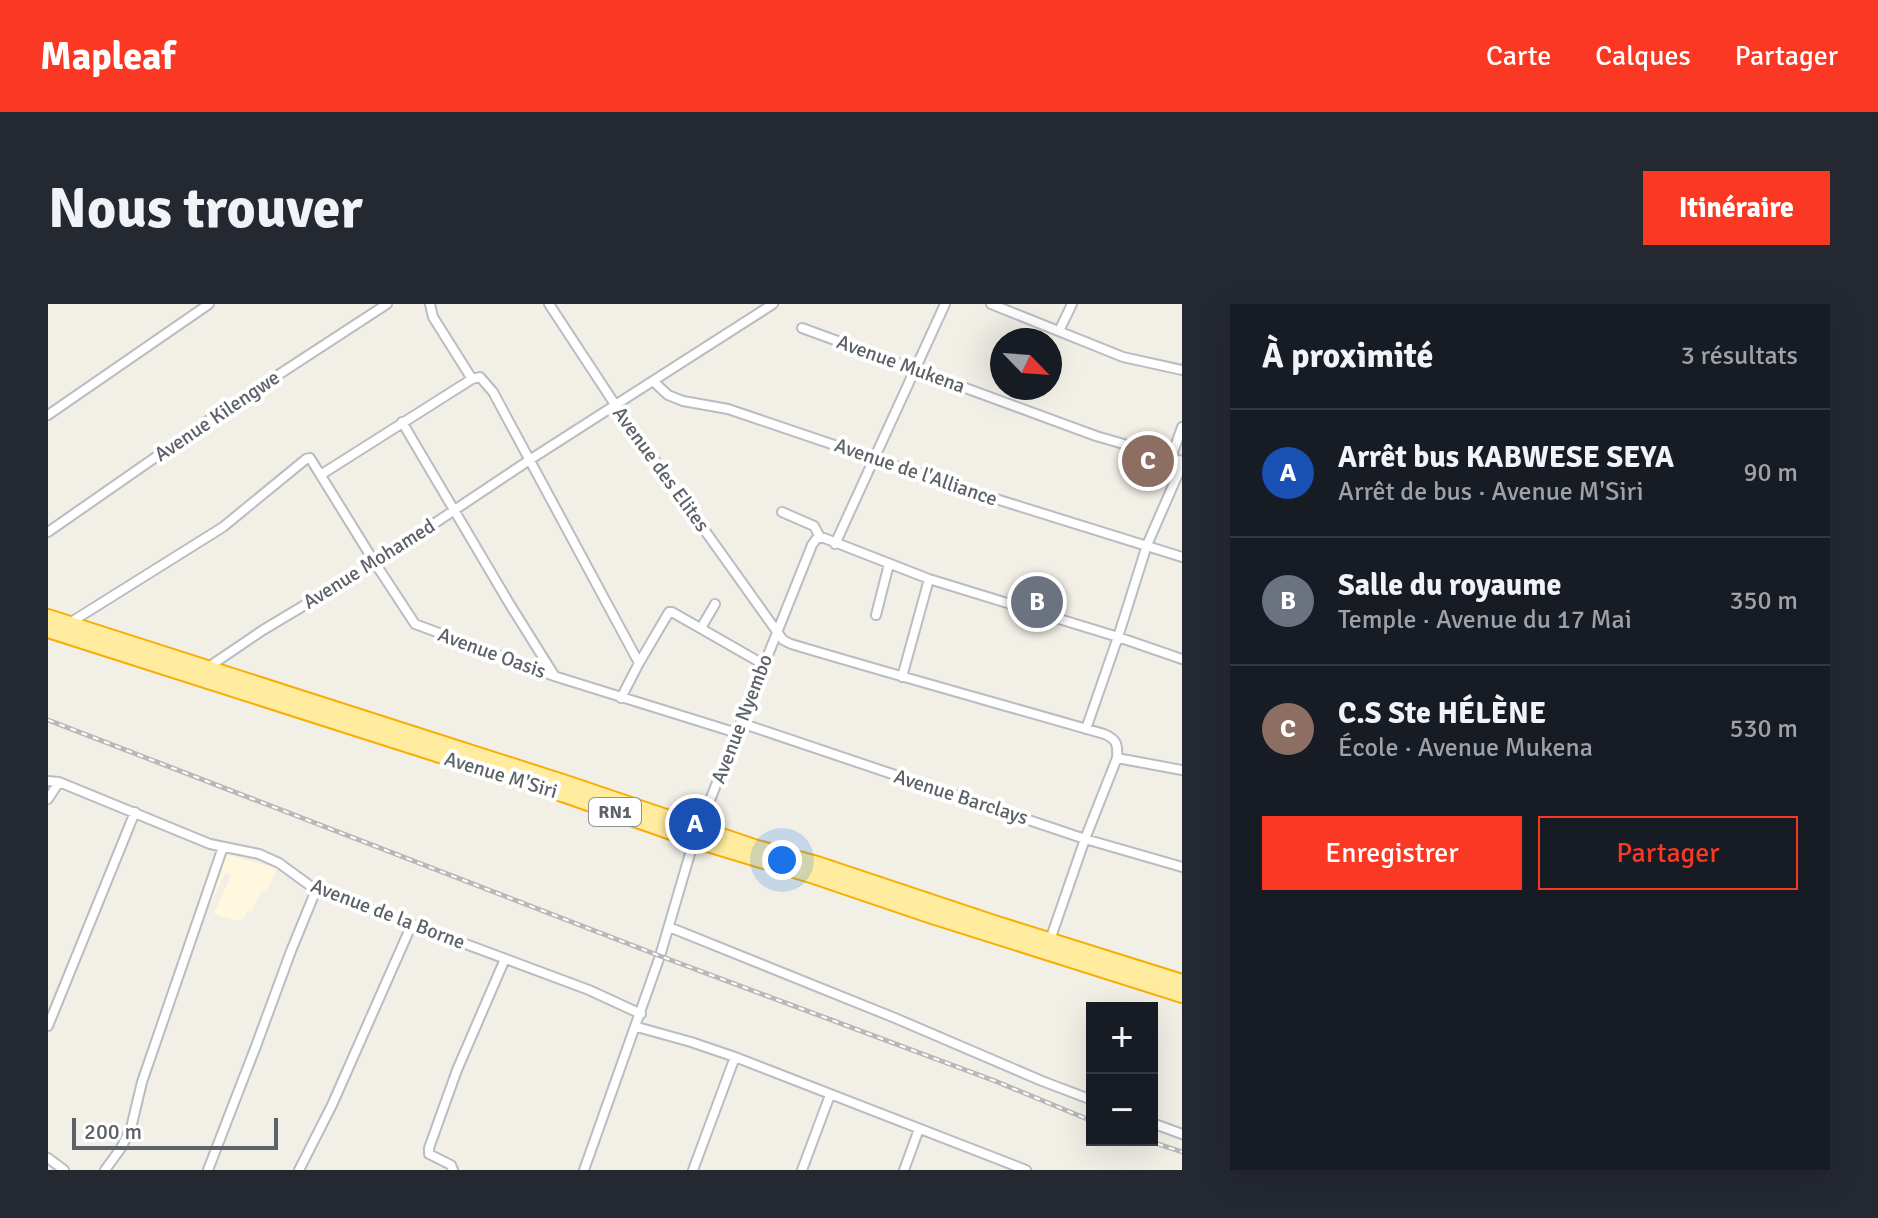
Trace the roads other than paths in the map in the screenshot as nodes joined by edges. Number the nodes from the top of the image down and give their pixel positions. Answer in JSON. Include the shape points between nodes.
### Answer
{"nodes":[{"id":1,"x":209,"y":304,"type":"edge"},
{"id":2,"x":387,"y":304,"type":"edge"},
{"id":3,"x":430,"y":304,"type":"edge"},
{"id":4,"x":549,"y":304,"type":"edge"},
{"id":5,"x":773,"y":304,"type":"edge"},
{"id":6,"x":945,"y":304,"type":"edge"},
{"id":7,"x":991,"y":304,"type":"edge"},
{"id":8,"x":1072,"y":304,"type":"edge"},
{"id":9,"x":802,"y":328,"type":"dead end"},
{"id":10,"x":1051,"y":328,"type":"edge"},
{"id":11,"x":1060,"y":328,"type":"edge"},
{"id":12,"x":1062,"y":332,"type":"edge"},
{"id":13,"x":915,"y":368,"type":"junction"},
{"id":14,"x":1182,"y":370,"type":"edge"},
{"id":15,"x":472,"y":379,"type":"junction"},
{"id":16,"x":654,"y":382,"type":"junction"},
{"id":17,"x":616,"y":406,"type":"junction"},
{"id":18,"x":48,"y":415,"type":"edge"},
{"id":19,"x":402,"y":422,"type":"junction"},
{"id":20,"x":1182,"y":427,"type":"edge"},
{"id":21,"x":873,"y":457,"type":"junction"},
{"id":22,"x":1171,"y":458,"type":"junction"},
{"id":23,"x":531,"y":459,"type":"junction"},
{"id":24,"x":1182,"y":463,"type":"edge"},
{"id":25,"x":322,"y":474,"type":"junction"},
{"id":26,"x":453,"y":510,"type":"junction"},
{"id":27,"x":782,"y":512,"type":"dead end"},
{"id":28,"x":48,"y":532,"type":"edge"},
{"id":29,"x":820,"y":537,"type":"junction"},
{"id":30,"x":835,"y":544,"type":"junction"},
{"id":31,"x":1147,"y":545,"type":"junction"},
{"id":32,"x":1182,"y":557,"type":"edge"},
{"id":33,"x":375,"y":563,"type":"junction"},
{"id":34,"x":889,"y":564,"type":"junction"},
{"id":35,"x":929,"y":579,"type":"junction"},
{"id":36,"x":715,"y":604,"type":"dead end"},
{"id":37,"x":876,"y":615,"type":"dead end"},
{"id":38,"x":48,"y":617,"type":"edge"},
{"id":39,"x":68,"y":624,"type":"junction"},
{"id":40,"x":701,"y":628,"type":"junction"},
{"id":41,"x":48,"y":630,"type":"edge"},
{"id":42,"x":777,"y":631,"type":"junction"},
{"id":43,"x":1118,"y":637,"type":"junction"},
{"id":44,"x":1182,"y":659,"type":"edge"},
{"id":45,"x":639,"y":663,"type":"junction"},
{"id":46,"x":763,"y":664,"type":"junction"},
{"id":47,"x":207,"y":668,"type":"junction"},
{"id":48,"x":554,"y":676,"type":"junction"},
{"id":49,"x":902,"y":677,"type":"junction"},
{"id":50,"x":621,"y":698,"type":"junction"},
{"id":51,"x":741,"y":723,"type":"junction"},
{"id":52,"x":1086,"y":729,"type":"junction"},
{"id":53,"x":737,"y":733,"type":"junction"},
{"id":54,"x":1117,"y":758,"type":"junction"},
{"id":55,"x":1182,"y":770,"type":"edge"},
{"id":56,"x":48,"y":781,"type":"edge"},
{"id":57,"x":59,"y":782,"type":"junction"},
{"id":58,"x":48,"y":799,"type":"edge"},
{"id":59,"x":135,"y":812,"type":"junction"},
{"id":60,"x":696,"y":834,"type":"junction"},
{"id":61,"x":1085,"y":839,"type":"junction"},
{"id":62,"x":223,"y":847,"type":"junction"},
{"id":63,"x":1182,"y":867,"type":"edge"},
{"id":64,"x":316,"y":890,"type":"junction"},
{"id":65,"x":412,"y":924,"type":"junction"},
{"id":66,"x":669,"y":927,"type":"junction"},
{"id":67,"x":1050,"y":940,"type":"junction"},
{"id":68,"x":505,"y":959,"type":"junction"},
{"id":69,"x":1182,"y":982,"type":"edge"},
{"id":70,"x":1182,"y":995,"type":"edge"},
{"id":71,"x":641,"y":1014,"type":"junction"},
{"id":72,"x":48,"y":1025,"type":"edge"},
{"id":73,"x":637,"y":1027,"type":"junction"},
{"id":74,"x":735,"y":1057,"type":"junction"},
{"id":75,"x":830,"y":1095,"type":"junction"},
{"id":76,"x":1086,"y":1098,"type":"edge"},
{"id":77,"x":1158,"y":1125,"type":"edge"},
{"id":78,"x":919,"y":1129,"type":"junction"},
{"id":79,"x":1182,"y":1134,"type":"edge"},
{"id":80,"x":48,"y":1158,"type":"edge"},
{"id":81,"x":64,"y":1170,"type":"edge"},
{"id":82,"x":105,"y":1170,"type":"edge"},
{"id":83,"x":208,"y":1170,"type":"edge"},
{"id":84,"x":299,"y":1170,"type":"edge"},
{"id":85,"x":453,"y":1170,"type":"edge"},
{"id":86,"x":584,"y":1170,"type":"edge"},
{"id":87,"x":693,"y":1170,"type":"edge"},
{"id":88,"x":802,"y":1170,"type":"edge"},
{"id":89,"x":904,"y":1170,"type":"edge"},
{"id":90,"x":1026,"y":1170,"type":"edge"}],
"edges":[{"from":1,"to":18,"type":"street"},
{"from":2,"to":28,"type":"street","name":"Avenue Kilengwe"},
{"from":3,"to":15,"type":"street"},
{"from":4,"to":17,"type":"street","name":"Avenue des Elites"},
{"from":5,"to":16,"type":"street","name":"Avenue Mohamed"},
{"from":6,"to":13,"type":"street"},
{"from":7,"to":10,"type":"street"},
{"from":8,"to":11,"type":"street"},
{"from":9,"to":13,"type":"street","name":"Avenue Mukena"},
{"from":12,"to":14,"type":"street","via":[[1130,359]]},
{"from":13,"to":21,"type":"street"},
{"from":13,"to":22,"type":"street","name":"Avenue Mukena","via":[[1096,436]]},
{"from":15,"to":19,"type":"street"},
{"from":15,"to":23,"type":"street","via":[[480,377],[489,386]]},
{"from":16,"to":17,"type":"street","name":"Avenue Mohamed"},
{"from":16,"to":21,"type":"street","name":"Avenue de l'Alliance","via":[[677,399],[728,409]]},
{"from":17,"to":23,"type":"street","name":"Avenue Mohamed"},
{"from":17,"to":42,"type":"street","name":"Avenue des Elites"},
{"from":19,"to":25,"type":"street"},
{"from":19,"to":26,"type":"street"},
{"from":20,"to":22,"type":"street"},
{"from":21,"to":30,"type":"street"},
{"from":21,"to":31,"type":"street","name":"Avenue de l'Alliance"},
{"from":22,"to":24,"type":"street","name":"Avenue Mukena"},
{"from":23,"to":26,"type":"street","name":"Avenue Mohamed"},
{"from":23,"to":45,"type":"street"},
{"from":24,"to":31,"type":"street"},
{"from":25,"to":33,"type":"street","name":"Avenue Oasis"},
{"from":25,"to":39,"type":"street","via":[[313,459],[306,459],[223,527]]},
{"from":26,"to":33,"type":"street","name":"Avenue Mohamed"},
{"from":26,"to":48,"type":"street"},
{"from":27,"to":29,"type":"street","via":[[814,526]]},
{"from":29,"to":30,"type":"street"},
{"from":29,"to":42,"type":"street","name":"Avenue Nyembo"},
{"from":30,"to":34,"type":"street"},
{"from":31,"to":32,"type":"street","name":"Avenue de l'Alliance"},
{"from":31,"to":43,"type":"street"},
{"from":33,"to":47,"type":"street","name":"Avenue Mohamed"},
{"from":33,"to":48,"type":"street","name":"Avenue Oasis","via":[[415,624]]},
{"from":34,"to":35,"type":"street"},
{"from":34,"to":37,"type":"street"},
{"from":35,"to":43,"type":"street"},
{"from":35,"to":49,"type":"street"},
{"from":36,"to":40,"type":"street"},
{"from":38,"to":39,"type":"highway","name":"Avenue M'Siri","number":"RN1"},
{"from":39,"to":47,"type":"highway","name":"Avenue M'Siri","number":"RN1"},
{"from":40,"to":45,"type":"street","via":[[669,612]]},
{"from":40,"to":46,"type":"street"},
{"from":41,"to":60,"type":"highway","name":"Avenue M'Siri","number":"RN1"},
{"from":42,"to":46,"type":"street","name":"Avenue Nyembo"},
{"from":42,"to":49,"type":"street","via":[[791,644]]},
{"from":43,"to":44,"type":"street"},
{"from":43,"to":52,"type":"street"},
{"from":45,"to":50,"type":"street"},
{"from":46,"to":51,"type":"street","name":"Avenue Nyembo"},
{"from":47,"to":60,"type":"highway","name":"Avenue M'Siri","number":"RN1","via":[[582,788]]},
{"from":48,"to":50,"type":"street","name":"Avenue Oasis"},
{"from":49,"to":52,"type":"street"},
{"from":50,"to":53,"type":"street","name":"Avenue Oasis"},
{"from":51,"to":53,"type":"street","name":"Avenue Nyembo"},
{"from":51,"to":61,"type":"street","name":"Avenue Barclays"},
{"from":52,"to":54,"type":"street","via":[[1114,739]]},
{"from":53,"to":60,"type":"street","name":"Avenue Nyembo"},
{"from":54,"to":55,"type":"street"},
{"from":54,"to":61,"type":"street"},
{"from":56,"to":57,"type":"street","name":"Avenue de la Borne"},
{"from":57,"to":58,"type":"street"},
{"from":57,"to":59,"type":"street","name":"Avenue de la Borne"},
{"from":59,"to":62,"type":"street","name":"Avenue de la Borne"},
{"from":59,"to":72,"type":"street"},
{"from":60,"to":66,"type":"street","name":"Avenue Nyembo"},
{"from":60,"to":67,"type":"highway","name":"Avenue M'Siri","number":"RN1","via":[[817,864]]},
{"from":60,"to":70,"type":"highway","name":"Avenue M'Siri","number":"RN1"},
{"from":61,"to":63,"type":"street","name":"Avenue Barclays"},
{"from":61,"to":67,"type":"street"},
{"from":62,"to":64,"type":"street","name":"Avenue de la Borne","via":[[279,863]]},
{"from":62,"to":82,"type":"street","via":[[131,1128]]},
{"from":64,"to":65,"type":"street","name":"Avenue de la Borne"},
{"from":64,"to":83,"type":"street"},
{"from":65,"to":68,"type":"street","name":"Avenue de la Borne"},
{"from":65,"to":84,"type":"street"},
{"from":66,"to":71,"type":"street","name":"Avenue Nyembo"},
{"from":66,"to":76,"type":"street"},
{"from":67,"to":69,"type":"highway","name":"Avenue M'Siri","number":"RN1"},
{"from":68,"to":71,"type":"street","name":"Avenue de la Borne"},
{"from":68,"to":85,"type":"street","via":[[429,1148],[429,1154]]},
{"from":71,"to":73,"type":"street","name":"Avenue Nyembo"},
{"from":73,"to":74,"type":"street"},
{"from":73,"to":86,"type":"street","name":"Avenue Nyembo"},
{"from":74,"to":75,"type":"street"},
{"from":74,"to":87,"type":"street"},
{"from":75,"to":78,"type":"street"},
{"from":75,"to":88,"type":"street"},
{"from":77,"to":79,"type":"street"},
{"from":78,"to":89,"type":"street"},
{"from":78,"to":90,"type":"street"},
{"from":80,"to":81,"type":"street"}]}
